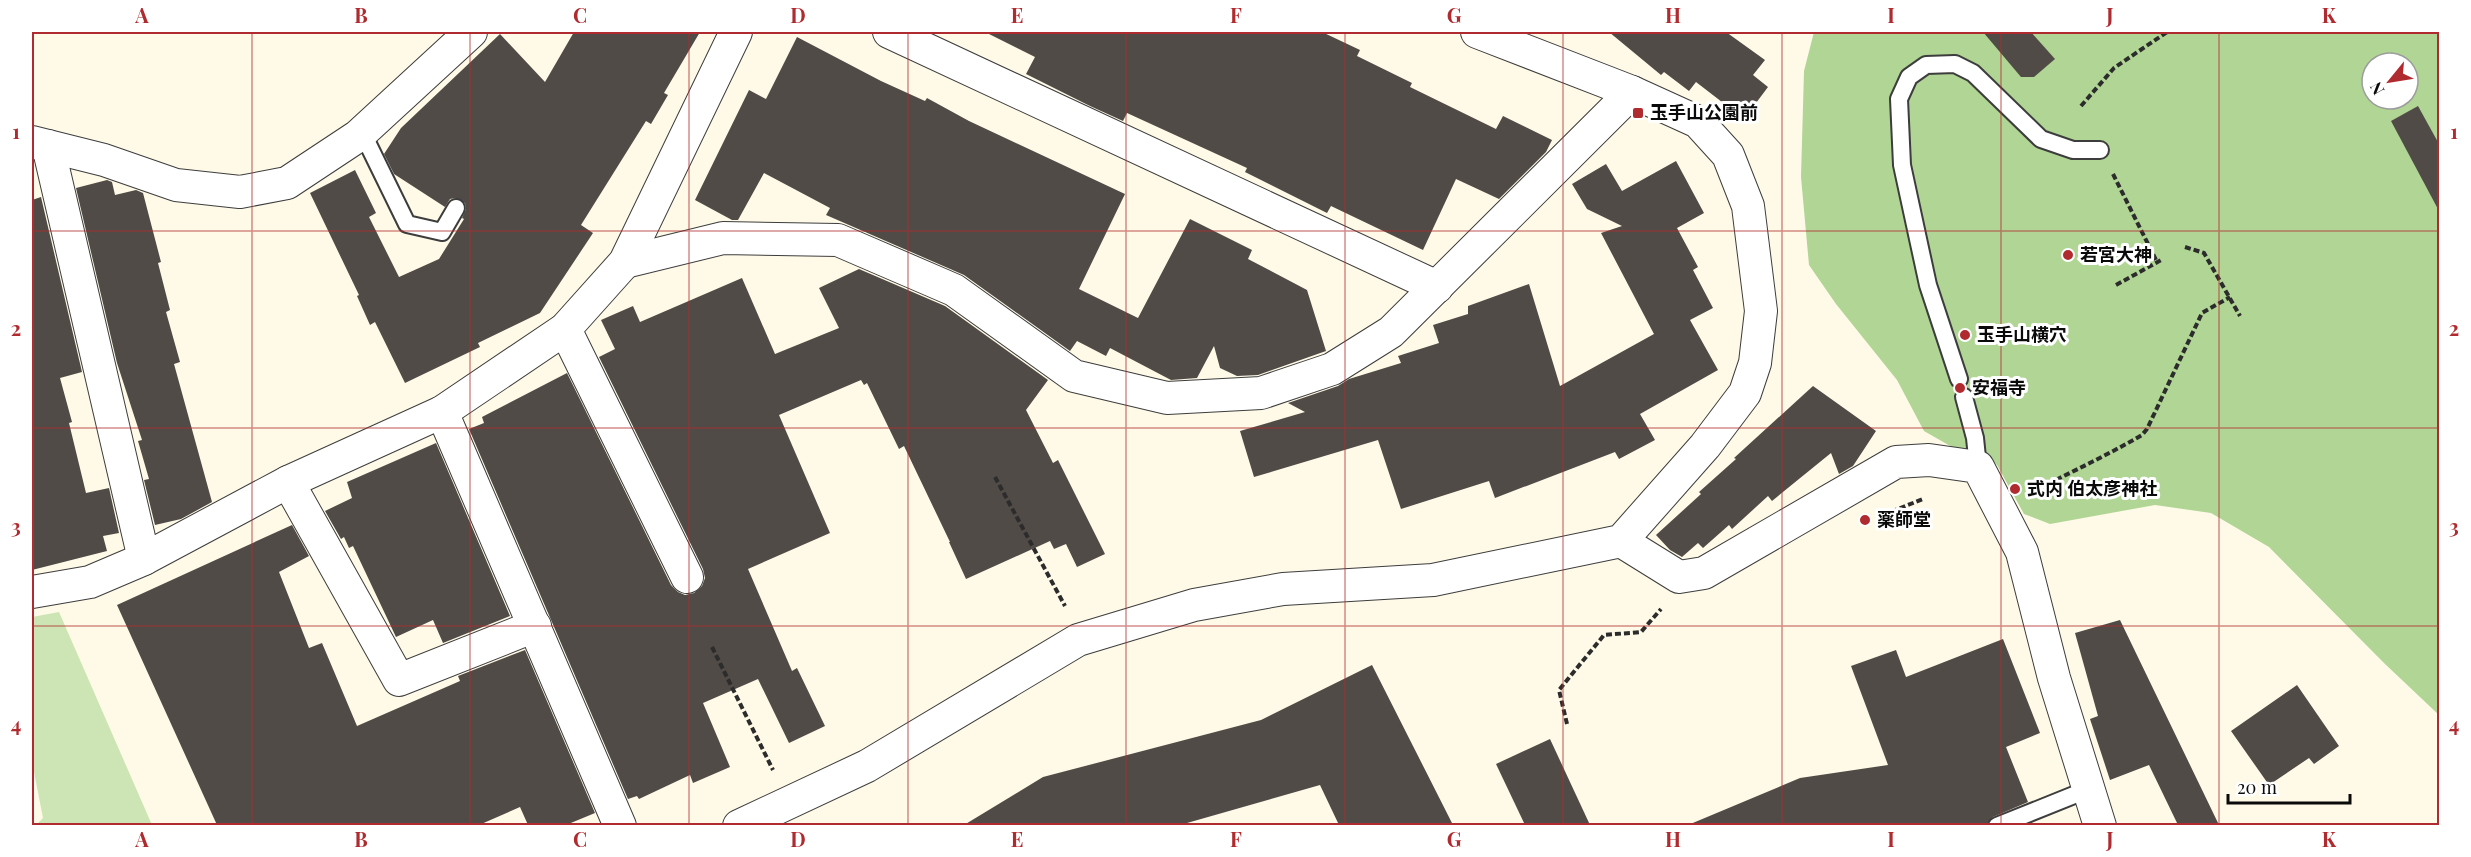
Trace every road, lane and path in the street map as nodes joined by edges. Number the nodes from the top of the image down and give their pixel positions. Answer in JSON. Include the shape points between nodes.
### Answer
{"nodes":[{"id":1,"x":471,"y":32,"type":"edge"},
{"id":2,"x":736,"y":32,"type":"edge"},
{"id":3,"x":889,"y":32,"type":"edge"},
{"id":4,"x":1477,"y":32,"type":"edge"},
{"id":5,"x":2167,"y":32,"type":"edge"},
{"id":6,"x":1632,"y":92,"type":"junction"},
{"id":7,"x":2080,"y":106,"type":"dead end"},
{"id":8,"x":362,"y":132,"type":"junction"},
{"id":9,"x":40,"y":144,"type":"edge"},
{"id":10,"x":2100,"y":150,"type":"joint"},
{"id":11,"x":456,"y":208,"type":"dead end"},
{"id":12,"x":2185,"y":247,"type":"dead end"},
{"id":13,"x":2163,"y":259,"type":"dead end"},
{"id":14,"x":624,"y":262,"type":"junction"},
{"id":15,"x":2157,"y":262,"type":"junction"},
{"id":16,"x":2116,"y":285,"type":"dead end"},
{"id":17,"x":1437,"y":287,"type":"junction"},
{"id":18,"x":2230,"y":297,"type":"junction"},
{"id":19,"x":2240,"y":315,"type":"dead end"},
{"id":20,"x":565,"y":328,"type":"junction"},
{"id":21,"x":1959,"y":379,"type":"dead end"},
{"id":22,"x":1964,"y":397,"type":"dead end"},
{"id":23,"x":442,"y":412,"type":"junction"},
{"id":24,"x":1978,"y":467,"type":"junction"},
{"id":25,"x":995,"y":477,"type":"dead end"},
{"id":26,"x":288,"y":482,"type":"junction"},
{"id":27,"x":1999,"y":508,"type":"junction"},
{"id":28,"x":1621,"y":541,"type":"junction"},
{"id":29,"x":144,"y":559,"type":"junction"},
{"id":30,"x":1691,"y":575,"type":"junction"},
{"id":31,"x":687,"y":577,"type":"dead end"},
{"id":32,"x":32,"y":592,"type":"edge"},
{"id":33,"x":535,"y":626,"type":"junction"},
{"id":34,"x":1082,"y":639,"type":"junction"},
{"id":35,"x":712,"y":647,"type":"dead end"},
{"id":36,"x":1567,"y":723,"type":"dead end"},
{"id":37,"x":2089,"y":789,"type":"junction"},
{"id":38,"x":789,"y":803,"type":"junction"},
{"id":39,"x":620,"y":825,"type":"edge"},
{"id":40,"x":739,"y":825,"type":"edge"},
{"id":41,"x":1997,"y":825,"type":"edge"},
{"id":42,"x":2100,"y":825,"type":"edge"}],
"edges":[{"from":1,"to":8,"type":"street"},
{"from":2,"to":14,"type":"street"},
{"from":3,"to":17,"type":"street"},
{"from":4,"to":6,"type":"street"},
{"from":5,"to":7,"type":"path","via":[[2114,68]]},
{"from":6,"to":17,"type":"street"},
{"from":6,"to":28,"type":"street","via":[[1698,122],[1728,155],[1748,206],[1761,311],[1755,363],[1745,393],[1705,446]]},
{"from":8,"to":9,"type":"street","via":[[288,183],[240,192],[176,185],[104,160]]},
{"from":8,"to":11,"type":"lane","via":[[408,224],[442,232]]},
{"from":9,"to":29,"type":"street"},
{"from":10,"to":15,"type":"path"},
{"from":10,"to":21,"type":"lane","via":[[2073,150],[2041,139],[1973,73],[1955,64],[1926,65],[1909,76],[1899,99],[1902,165],[1928,285]]},
{"from":12,"to":18,"type":"path","via":[[2204,253]]},
{"from":13,"to":15,"type":"path"},
{"from":14,"to":17,"type":"street","via":[[723,238],[838,240],[954,290],[1074,376],[1167,398],[1262,393],[1332,369],[1391,332]]},
{"from":14,"to":20,"type":"street"},
{"from":15,"to":16,"type":"path"},
{"from":18,"to":19,"type":"path"},
{"from":18,"to":27,"type":"path","via":[[2202,312],[2142,435],[2096,462]]},
{"from":20,"to":23,"type":"street"},
{"from":20,"to":31,"type":"street"},
{"from":22,"to":24,"type":"lane"},
{"from":23,"to":26,"type":"street"},
{"from":23,"to":33,"type":"street"},
{"from":24,"to":27,"type":"street"},
{"from":24,"to":30,"type":"street","via":[[1929,460],[1896,462],[1704,573]]},
{"from":25,"to":34,"type":"path"},
{"from":26,"to":29,"type":"street"},
{"from":26,"to":33,"type":"street","via":[[399,680]]},
{"from":27,"to":37,"type":"street","via":[[2022,552],[2054,678]]},
{"from":28,"to":30,"type":"street","via":[[1679,577]]},
{"from":28,"to":34,"type":"street","via":[[1433,580],[1283,589],[1194,605]]},
{"from":29,"to":32,"type":"street","via":[[90,582]]},
{"from":30,"to":36,"type":"path","via":[[1641,632],[1604,635],[1559,690]]},
{"from":33,"to":39,"type":"street"},
{"from":34,"to":38,"type":"street","via":[[867,766]]},
{"from":35,"to":38,"type":"path"},
{"from":37,"to":41,"type":"lane"},
{"from":37,"to":42,"type":"street"},
{"from":38,"to":40,"type":"street"}]}
